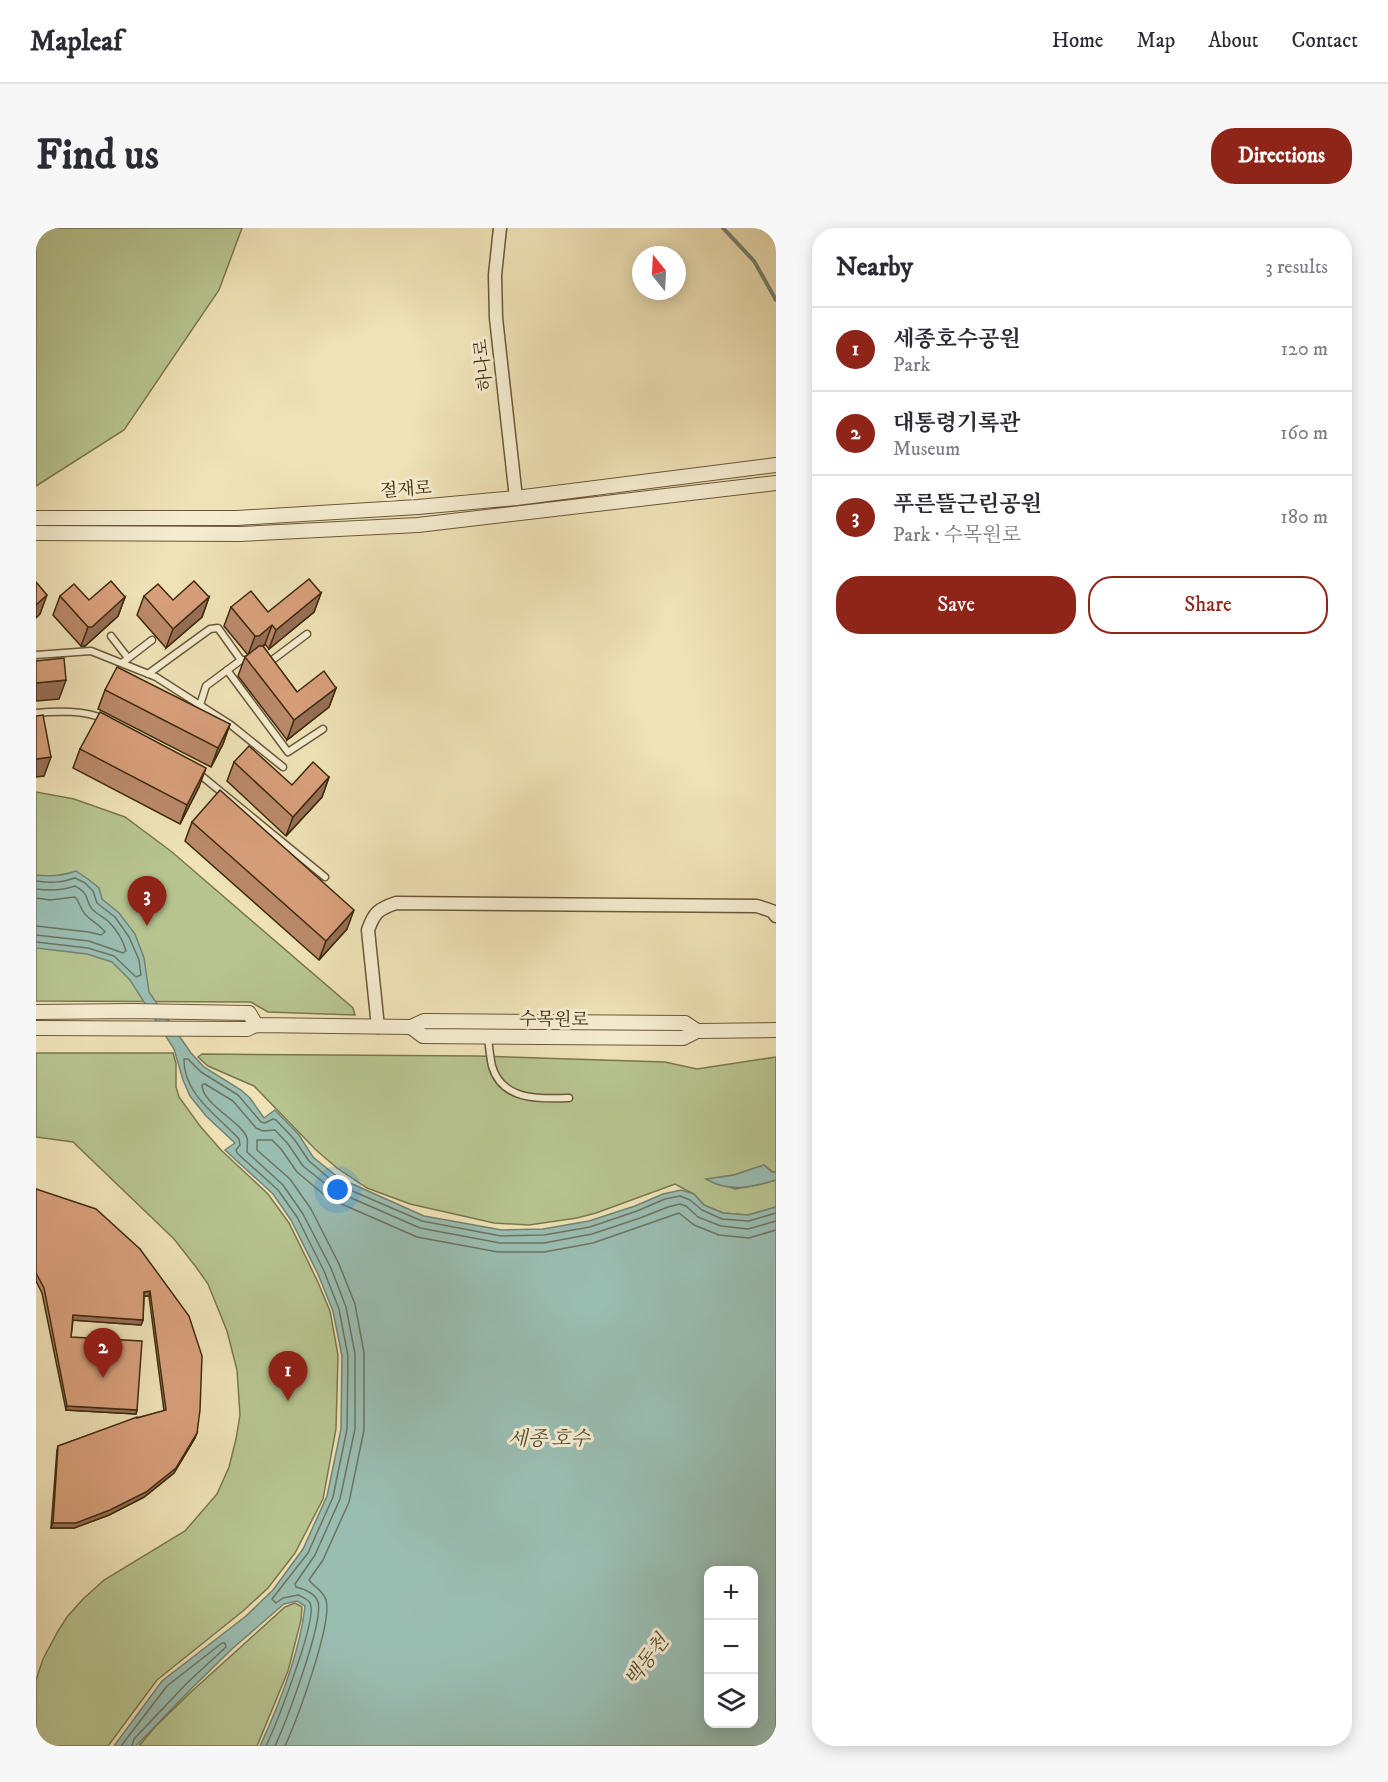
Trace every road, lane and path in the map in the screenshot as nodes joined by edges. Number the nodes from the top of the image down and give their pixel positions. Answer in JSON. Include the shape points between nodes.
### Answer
{"nodes":[{"id":1,"x":500,"y":228,"type":"edge"},
{"id":2,"x":776,"y":465,"type":"edge"},
{"id":3,"x":776,"y":483,"type":"edge"},
{"id":4,"x":516,"y":498,"type":"junction"},
{"id":5,"x":36,"y":518,"type":"edge"},
{"id":6,"x":36,"y":533,"type":"edge"},
{"id":7,"x":307,"y":634,"type":"dead end"},
{"id":8,"x":111,"y":636,"type":"dead end"},
{"id":9,"x":152,"y":640,"type":"dead end"},
{"id":10,"x":36,"y":655,"type":"edge"},
{"id":11,"x":128,"y":658,"type":"junction"},
{"id":12,"x":241,"y":660,"type":"junction"},
{"id":13,"x":271,"y":661,"type":"junction"},
{"id":14,"x":122,"y":663,"type":"junction"},
{"id":15,"x":277,"y":669,"type":"edge"},
{"id":16,"x":227,"y":670,"type":"junction"},
{"id":17,"x":148,"y":674,"type":"junction"},
{"id":18,"x":200,"y":705,"type":"junction"},
{"id":19,"x":36,"y":713,"type":"edge"},
{"id":20,"x":106,"y":721,"type":"edge"},
{"id":21,"x":323,"y":729,"type":"dead end"},
{"id":22,"x":283,"y":767,"type":"dead end"},
{"id":23,"x":192,"y":768,"type":"edge"},
{"id":24,"x":325,"y":877,"type":"dead end"},
{"id":25,"x":776,"y":916,"type":"edge"},
{"id":26,"x":36,"y":1012,"type":"edge"},
{"id":27,"x":256,"y":1026,"type":"junction"},
{"id":28,"x":378,"y":1027,"type":"junction"},
{"id":29,"x":411,"y":1027,"type":"junction"},
{"id":30,"x":36,"y":1028,"type":"edge"},
{"id":31,"x":776,"y":1030,"type":"edge"},
{"id":32,"x":697,"y":1031,"type":"junction"},
{"id":33,"x":488,"y":1037,"type":"junction"},
{"id":34,"x":569,"y":1098,"type":"dead end"}],
"edges":[{"from":1,"to":4,"type":"street","name":"하나로","via":[[496,318]]},
{"from":2,"to":4,"type":"street","name":"절재로"},
{"from":3,"to":6,"type":"street","name":"절재로","via":[[418,525],[240,534]]},
{"from":4,"to":5,"type":"street","name":"절재로","via":[[237,518]]},
{"from":7,"to":13,"type":"lane"},
{"from":8,"to":11,"type":"lane"},
{"from":9,"to":11,"type":"lane"},
{"from":10,"to":14,"type":"lane","via":[[91,651]]},
{"from":11,"to":14,"type":"lane"},
{"from":12,"to":13,"type":"lane"},
{"from":12,"to":16,"type":"lane"},
{"from":12,"to":17,"type":"lane","via":[[218,628],[210,629]]},
{"from":13,"to":15,"type":"lane"},
{"from":14,"to":17,"type":"lane"},
{"from":16,"to":18,"type":"lane","via":[[206,686]]},
{"from":16,"to":21,"type":"lane","via":[[288,752]]},
{"from":17,"to":18,"type":"lane"},
{"from":18,"to":22,"type":"lane"},
{"from":19,"to":20,"type":"lane","via":[[97,715]]},
{"from":23,"to":24,"type":"lane"},
{"from":25,"to":28,"type":"street","via":[[757,906],[396,903],[381,908],[368,930]]},
{"from":26,"to":27,"type":"street","via":[[249,1013]]},
{"from":27,"to":28,"type":"street","name":"수목원로"},
{"from":27,"to":30,"type":"street","name":"수목원로"},
{"from":28,"to":29,"type":"street","name":"수목원로"},
{"from":29,"to":32,"type":"street","name":"수목원로","via":[[424,1021],[685,1023]]},
{"from":29,"to":33,"type":"street","name":"수목원로","via":[[423,1036]]},
{"from":31,"to":32,"type":"street","name":"수목원로"},
{"from":32,"to":33,"type":"street","name":"수목원로","via":[[684,1038]]},
{"from":33,"to":34,"type":"lane","via":[[492,1066],[508,1088],[534,1099]]}]}
